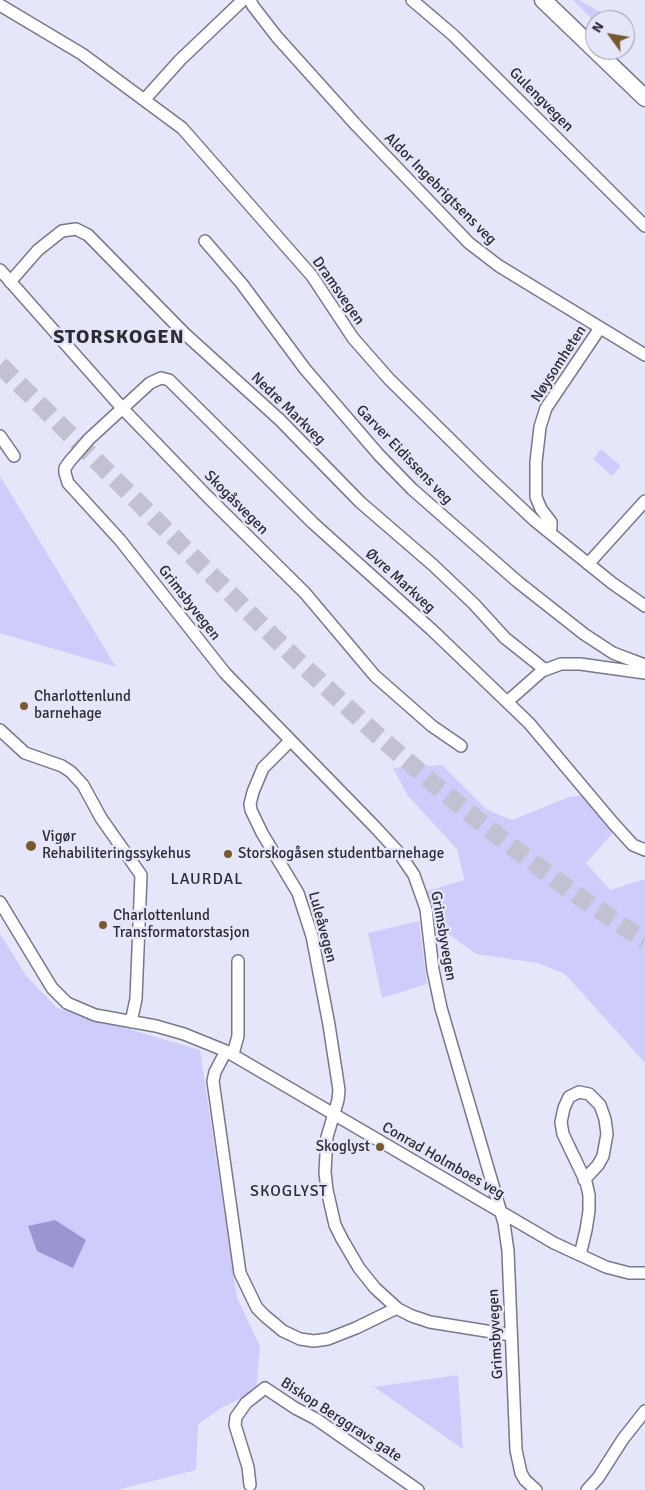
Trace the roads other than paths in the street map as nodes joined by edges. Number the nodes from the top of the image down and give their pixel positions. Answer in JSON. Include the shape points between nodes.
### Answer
{"nodes":[{"id":1,"x":243,"y":0,"type":"edge"},
{"id":2,"x":250,"y":0,"type":"edge"},
{"id":3,"x":412,"y":0,"type":"edge"},
{"id":4,"x":543,"y":0,"type":"edge"},
{"id":5,"x":0,"y":5,"type":"edge"},
{"id":6,"x":645,"y":98,"type":"edge"},
{"id":7,"x":145,"y":99,"type":"junction"},
{"id":8,"x":645,"y":226,"type":"edge"},
{"id":9,"x":205,"y":240,"type":"dead end"},
{"id":10,"x":0,"y":270,"type":"edge"},
{"id":11,"x":10,"y":282,"type":"junction"},
{"id":12,"x":600,"y":328,"type":"junction"},
{"id":13,"x":645,"y":355,"type":"edge"},
{"id":14,"x":123,"y":409,"type":"junction"},
{"id":15,"x":0,"y":436,"type":"edge"},
{"id":16,"x":14,"y":456,"type":"dead end"},
{"id":17,"x":645,"y":501,"type":"edge"},
{"id":18,"x":549,"y":531,"type":"junction"},
{"id":19,"x":588,"y":564,"type":"junction"},
{"id":20,"x":645,"y":606,"type":"edge"},
{"id":21,"x":645,"y":665,"type":"edge"},
{"id":22,"x":544,"y":669,"type":"junction"},
{"id":23,"x":645,"y":673,"type":"edge"},
{"id":24,"x":507,"y":702,"type":"junction"},
{"id":25,"x":0,"y":730,"type":"edge"},
{"id":26,"x":290,"y":741,"type":"junction"},
{"id":27,"x":461,"y":746,"type":"dead end"},
{"id":28,"x":645,"y":850,"type":"edge"},
{"id":29,"x":0,"y":902,"type":"edge"},
{"id":30,"x":238,"y":961,"type":"dead end"},
{"id":31,"x":132,"y":1022,"type":"junction"},
{"id":32,"x":230,"y":1053,"type":"junction"},
{"id":33,"x":334,"y":1115,"type":"junction"},
{"id":34,"x":584,"y":1180,"type":"junction"},
{"id":35,"x":500,"y":1212,"type":"junction"},
{"id":36,"x":580,"y":1256,"type":"junction"},
{"id":37,"x":645,"y":1273,"type":"edge"},
{"id":38,"x":397,"y":1308,"type":"junction"},
{"id":39,"x":511,"y":1335,"type":"junction"},
{"id":40,"x":645,"y":1411,"type":"edge"},
{"id":41,"x":250,"y":1485,"type":"dead end"},
{"id":42,"x":418,"y":1490,"type":"edge"},
{"id":43,"x":536,"y":1490,"type":"edge"},
{"id":44,"x":588,"y":1490,"type":"edge"}],
"edges":[{"from":1,"to":7,"type":"street","via":[[180,60]]},
{"from":2,"to":12,"type":"street","name":"Aldor Ingebrigtsens veg","via":[[277,37],[469,243],[499,266]]},
{"from":3,"to":8,"type":"street","name":"Gulengvegen","via":[[453,35]]},
{"from":4,"to":6,"type":"street"},
{"from":5,"to":7,"type":"street","name":"Dramsvegen","via":[[82,54]]},
{"from":7,"to":18,"type":"street","name":"Dramsvegen","via":[[182,128],[284,242],[322,288],[353,338],[389,379],[483,472]]},
{"from":9,"to":21,"type":"street","name":"Garver Eidissens veg","via":[[242,284],[304,369],[412,490],[584,634],[613,653]]},
{"from":10,"to":11,"type":"street","name":"Skogåsvegen"},
{"from":11,"to":14,"type":"street","name":"Skogåsvegen"},
{"from":11,"to":22,"type":"street","name":"Nedre Markveg","via":[[51,238],[69,229],[82,231],[360,502],[439,570],[505,638]]},
{"from":12,"to":13,"type":"street","name":"Aldor Ingebrigtsens veg"},
{"from":12,"to":18,"type":"street","name":"Nøysomheten","via":[[546,408],[540,427],[536,497],[551,522]]},
{"from":14,"to":24,"type":"street","name":"Øvre Markveg","via":[[150,383],[161,378],[169,380],[313,524]]},
{"from":14,"to":26,"type":"street","name":"Grimsbyvegen","via":[[70,460],[65,468],[66,479],[120,540],[225,673]]},
{"from":14,"to":27,"type":"street","name":"Skogåsvegen","via":[[305,593],[375,676],[432,726]]},
{"from":15,"to":16,"type":"street"},
{"from":17,"to":19,"type":"street"},
{"from":18,"to":19,"type":"street","name":"Dramsvegen"},
{"from":19,"to":20,"type":"street","name":"Dramsvegen"},
{"from":22,"to":23,"type":"street","via":[[561,664],[580,664]]},
{"from":22,"to":24,"type":"street"},
{"from":24,"to":28,"type":"street","name":"Øvre Markveg","via":[[539,734],[633,845]]},
{"from":25,"to":31,"type":"street","via":[[30,755],[71,772],[83,785],[110,832],[141,875],[136,999]]},
{"from":26,"to":33,"type":"street","name":"Luleåvegen","via":[[260,774],[250,804],[262,832],[298,894],[312,936],[339,1090]]},
{"from":26,"to":35,"type":"street","name":"Grimsbyvegen","via":[[388,841],[414,875],[426,909],[433,970],[442,1008]]},
{"from":29,"to":31,"type":"street","name":"Conrad Holmboes veg","via":[[60,997],[95,1015]]},
{"from":30,"to":32,"type":"street","via":[[238,1036]]},
{"from":31,"to":32,"type":"street","name":"Conrad Holmboes veg","via":[[184,1034]]},
{"from":32,"to":33,"type":"street","name":"Conrad Holmboes veg"},
{"from":32,"to":38,"type":"street","via":[[215,1072],[213,1081],[240,1273],[257,1308],[283,1330],[300,1339],[314,1341],[356,1328]]},
{"from":33,"to":35,"type":"street","name":"Conrad Holmboes veg"},
{"from":33,"to":38,"type":"street","name":"Luleåvegen","via":[[327,1137],[325,1172],[333,1218],[359,1268]]},
{"from":34,"to":34,"type":"street","via":[[562,1127],[566,1102],[579,1092],[589,1094],[600,1105],[608,1134],[603,1156]]},
{"from":34,"to":36,"type":"street","via":[[589,1195],[589,1211]]},
{"from":35,"to":36,"type":"street","name":"Conrad Holmboes veg"},
{"from":35,"to":39,"type":"street","name":"Grimsbyvegen","via":[[508,1250]]},
{"from":36,"to":37,"type":"street","name":"Conrad Holmboes veg","via":[[606,1268]]},
{"from":38,"to":39,"type":"street","name":"Luleåvegen","via":[[430,1322]]},
{"from":39,"to":43,"type":"street","name":"Grimsbyvegen","via":[[516,1450],[521,1473]]},
{"from":40,"to":44,"type":"street"},
{"from":41,"to":42,"type":"street","name":"Biskop Berggravs gate","via":[[235,1425],[236,1417],[246,1403],[265,1388]]}]}
